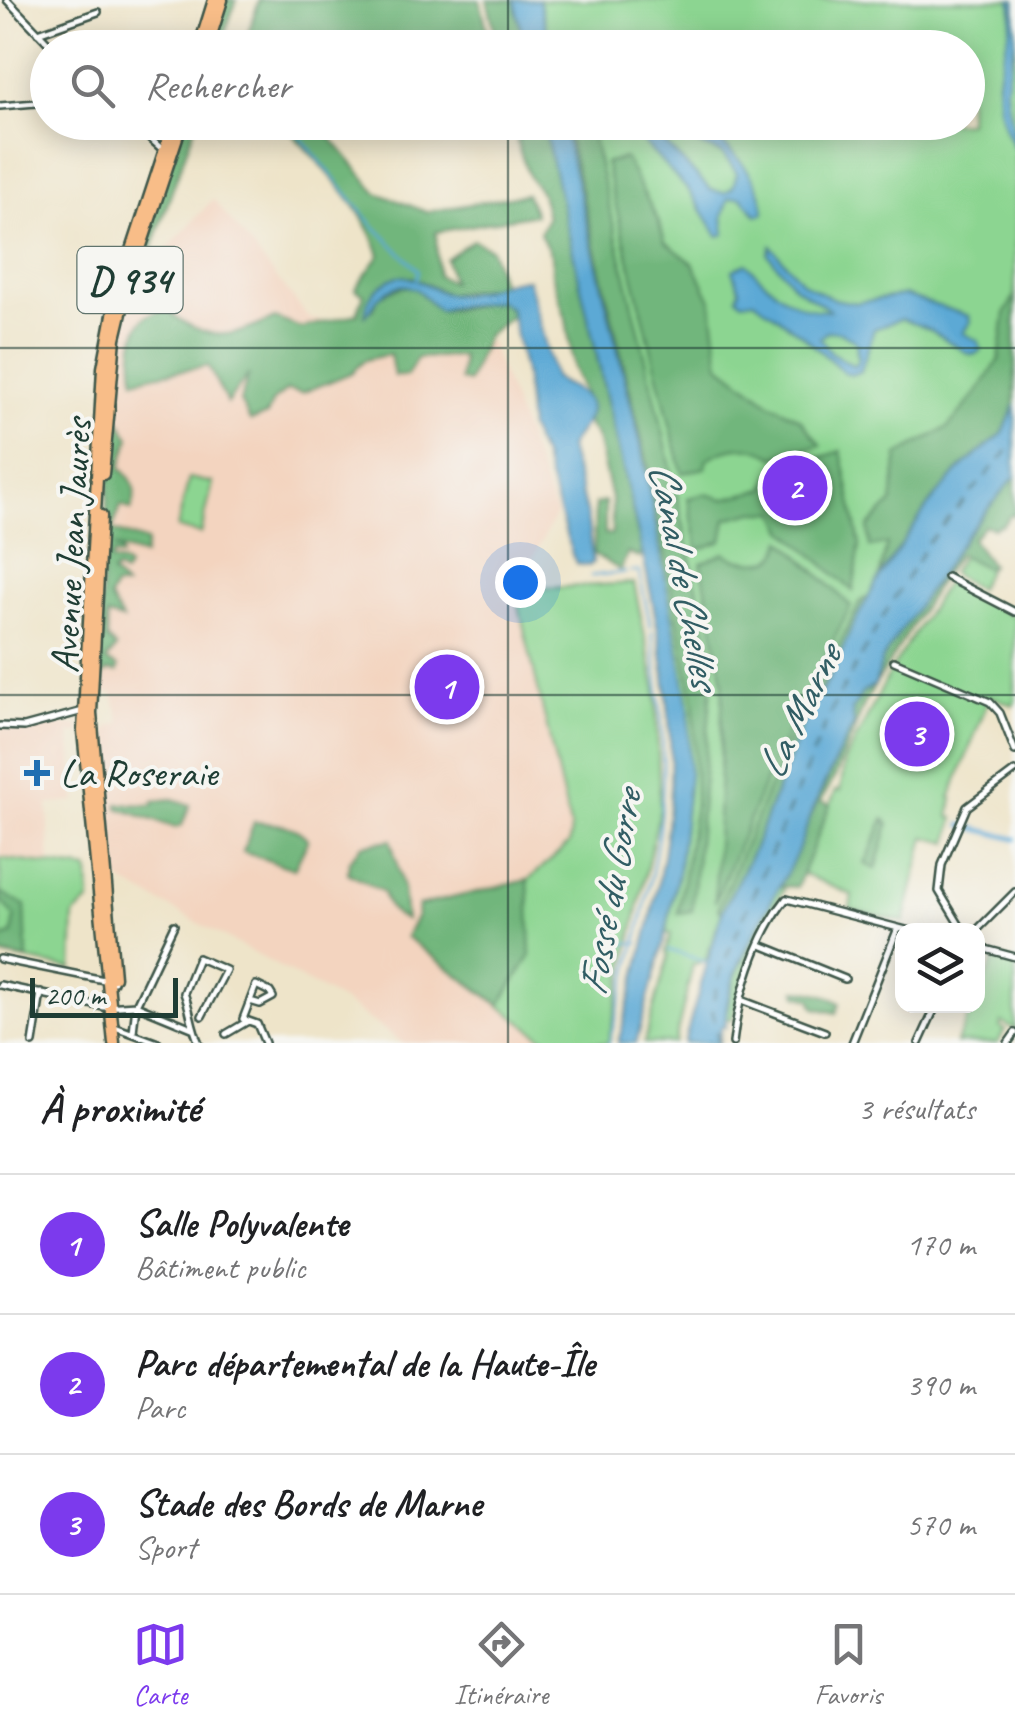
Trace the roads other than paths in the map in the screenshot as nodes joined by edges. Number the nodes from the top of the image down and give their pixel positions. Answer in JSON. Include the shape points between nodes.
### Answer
{"nodes":[{"id":1,"x":7,"y":0,"type":"edge"},
{"id":2,"x":214,"y":0,"type":"edge"},
{"id":3,"x":222,"y":0,"type":"edge"},
{"id":4,"x":98,"y":12,"type":"dead end"},
{"id":5,"x":36,"y":30,"type":"edge"},
{"id":6,"x":44,"y":30,"type":"edge"},
{"id":7,"x":204,"y":30,"type":"edge"},
{"id":8,"x":213,"y":30,"type":"edge"},
{"id":9,"x":30,"y":104,"type":"edge"},
{"id":10,"x":0,"y":106,"type":"edge"},
{"id":11,"x":152,"y":140,"type":"edge"},
{"id":12,"x":168,"y":140,"type":"edge"},
{"id":13,"x":176,"y":140,"type":"edge"},
{"id":14,"x":164,"y":151,"type":"junction"},
{"id":15,"x":152,"y":214,"type":"junction"},
{"id":16,"x":947,"y":576,"type":"dead end"},
{"id":17,"x":1015,"y":612,"type":"edge"},
{"id":18,"x":894,"y":661,"type":"dead end"},
{"id":19,"x":83,"y":711,"type":"junction"},
{"id":20,"x":0,"y":726,"type":"edge"},
{"id":21,"x":1015,"y":751,"type":"edge"},
{"id":22,"x":1015,"y":771,"type":"edge"},
{"id":23,"x":1015,"y":892,"type":"edge"},
{"id":24,"x":958,"y":923,"type":"edge"},
{"id":25,"x":983,"y":923,"type":"edge"},
{"id":26,"x":174,"y":924,"type":"dead end"},
{"id":27,"x":895,"y":927,"type":"edge"},
{"id":28,"x":895,"y":936,"type":"edge"},
{"id":29,"x":761,"y":945,"type":"junction"},
{"id":30,"x":985,"y":949,"type":"edge"},
{"id":31,"x":1015,"y":957,"type":"edge"},
{"id":32,"x":0,"y":959,"type":"edge"},
{"id":33,"x":846,"y":979,"type":"dead end"},
{"id":34,"x":111,"y":982,"type":"junction"},
{"id":35,"x":0,"y":985,"type":"edge"},
{"id":36,"x":41,"y":993,"type":"junction"},
{"id":37,"x":741,"y":1000,"type":"junction"},
{"id":38,"x":250,"y":1001,"type":"junction"},
{"id":39,"x":136,"y":1005,"type":"junction"},
{"id":40,"x":114,"y":1007,"type":"junction"},
{"id":41,"x":933,"y":1013,"type":"edge"},
{"id":42,"x":199,"y":1017,"type":"junction"},
{"id":43,"x":248,"y":1020,"type":"junction"},
{"id":44,"x":192,"y":1028,"type":"junction"},
{"id":45,"x":825,"y":1032,"type":"dead end"},
{"id":46,"x":1015,"y":1033,"type":"edge"},
{"id":47,"x":226,"y":1034,"type":"dead end"},
{"id":48,"x":125,"y":1035,"type":"edge"},
{"id":49,"x":33,"y":1043,"type":"edge"},
{"id":50,"x":158,"y":1043,"type":"edge"},
{"id":51,"x":199,"y":1043,"type":"edge"},
{"id":52,"x":265,"y":1043,"type":"edge"},
{"id":53,"x":733,"y":1043,"type":"edge"},
{"id":54,"x":852,"y":1043,"type":"edge"},
{"id":55,"x":918,"y":1043,"type":"edge"},
{"id":56,"x":1008,"y":1043,"type":"edge"}],
"edges":[{"from":1,"to":5,"type":"street"},
{"from":2,"to":7,"type":"main road"},
{"from":3,"to":8,"type":"main road"},
{"from":4,"to":6,"type":"street"},
{"from":9,"to":10,"type":"street"},
{"from":11,"to":14,"type":"street"},
{"from":12,"to":14,"type":"main road","name":"Avenue Jean Jaurès","number":"D 934"},
{"from":13,"to":15,"type":"main road","name":"Avenue Jean Jaurès","number":"D 934"},
{"from":14,"to":15,"type":"street"},
{"from":14,"to":19,"type":"main road","name":"Avenue Jean Jaurès","number":"D 934","via":[[105,346]]},
{"from":15,"to":34,"type":"main road","name":"Avenue Jean Jaurès","number":"D 934","via":[[112,359],[91,700]]},
{"from":16,"to":17,"type":"street"},
{"from":18,"to":21,"type":"street","via":[[993,704]]},
{"from":19,"to":20,"type":"street","via":[[24,727]]},
{"from":19,"to":34,"type":"main road","name":"Avenue Jean Jaurès","number":"D 934"},
{"from":22,"to":24,"type":"street","via":[[967,807],[942,865],[940,892]]},
{"from":23,"to":25,"type":"street"},
{"from":26,"to":39,"type":"street"},
{"from":27,"to":29,"type":"street","via":[[784,898]]},
{"from":28,"to":54,"type":"street"},
{"from":29,"to":33,"type":"street"},
{"from":29,"to":37,"type":"street"},
{"from":30,"to":31,"type":"street"},
{"from":32,"to":34,"type":"street"},
{"from":34,"to":40,"type":"main road","number":"D 934"},
{"from":35,"to":36,"type":"street"},
{"from":36,"to":40,"type":"street"},
{"from":36,"to":49,"type":"street"},
{"from":37,"to":45,"type":"street"},
{"from":37,"to":53,"type":"street"},
{"from":38,"to":38,"type":"street","via":[[260,1004],[273,997],[256,986]]},
{"from":38,"to":43,"type":"street","via":[[243,1019]]},
{"from":39,"to":40,"type":"street"},
{"from":39,"to":44,"type":"street"},
{"from":39,"to":48,"type":"street"},
{"from":40,"to":48,"type":"main road","number":"D 934"},
{"from":40,"to":48,"type":"main road","number":"D 934","via":[[112,1021]]},
{"from":41,"to":55,"type":"street"},
{"from":42,"to":42,"type":"street","via":[[226,970],[198,958],[184,993]]},
{"from":42,"to":44,"type":"street"},
{"from":43,"to":47,"type":"street"},
{"from":43,"to":52,"type":"street"},
{"from":44,"to":51,"type":"street"},
{"from":46,"to":56,"type":"street"},
{"from":48,"to":50,"type":"street"}]}
